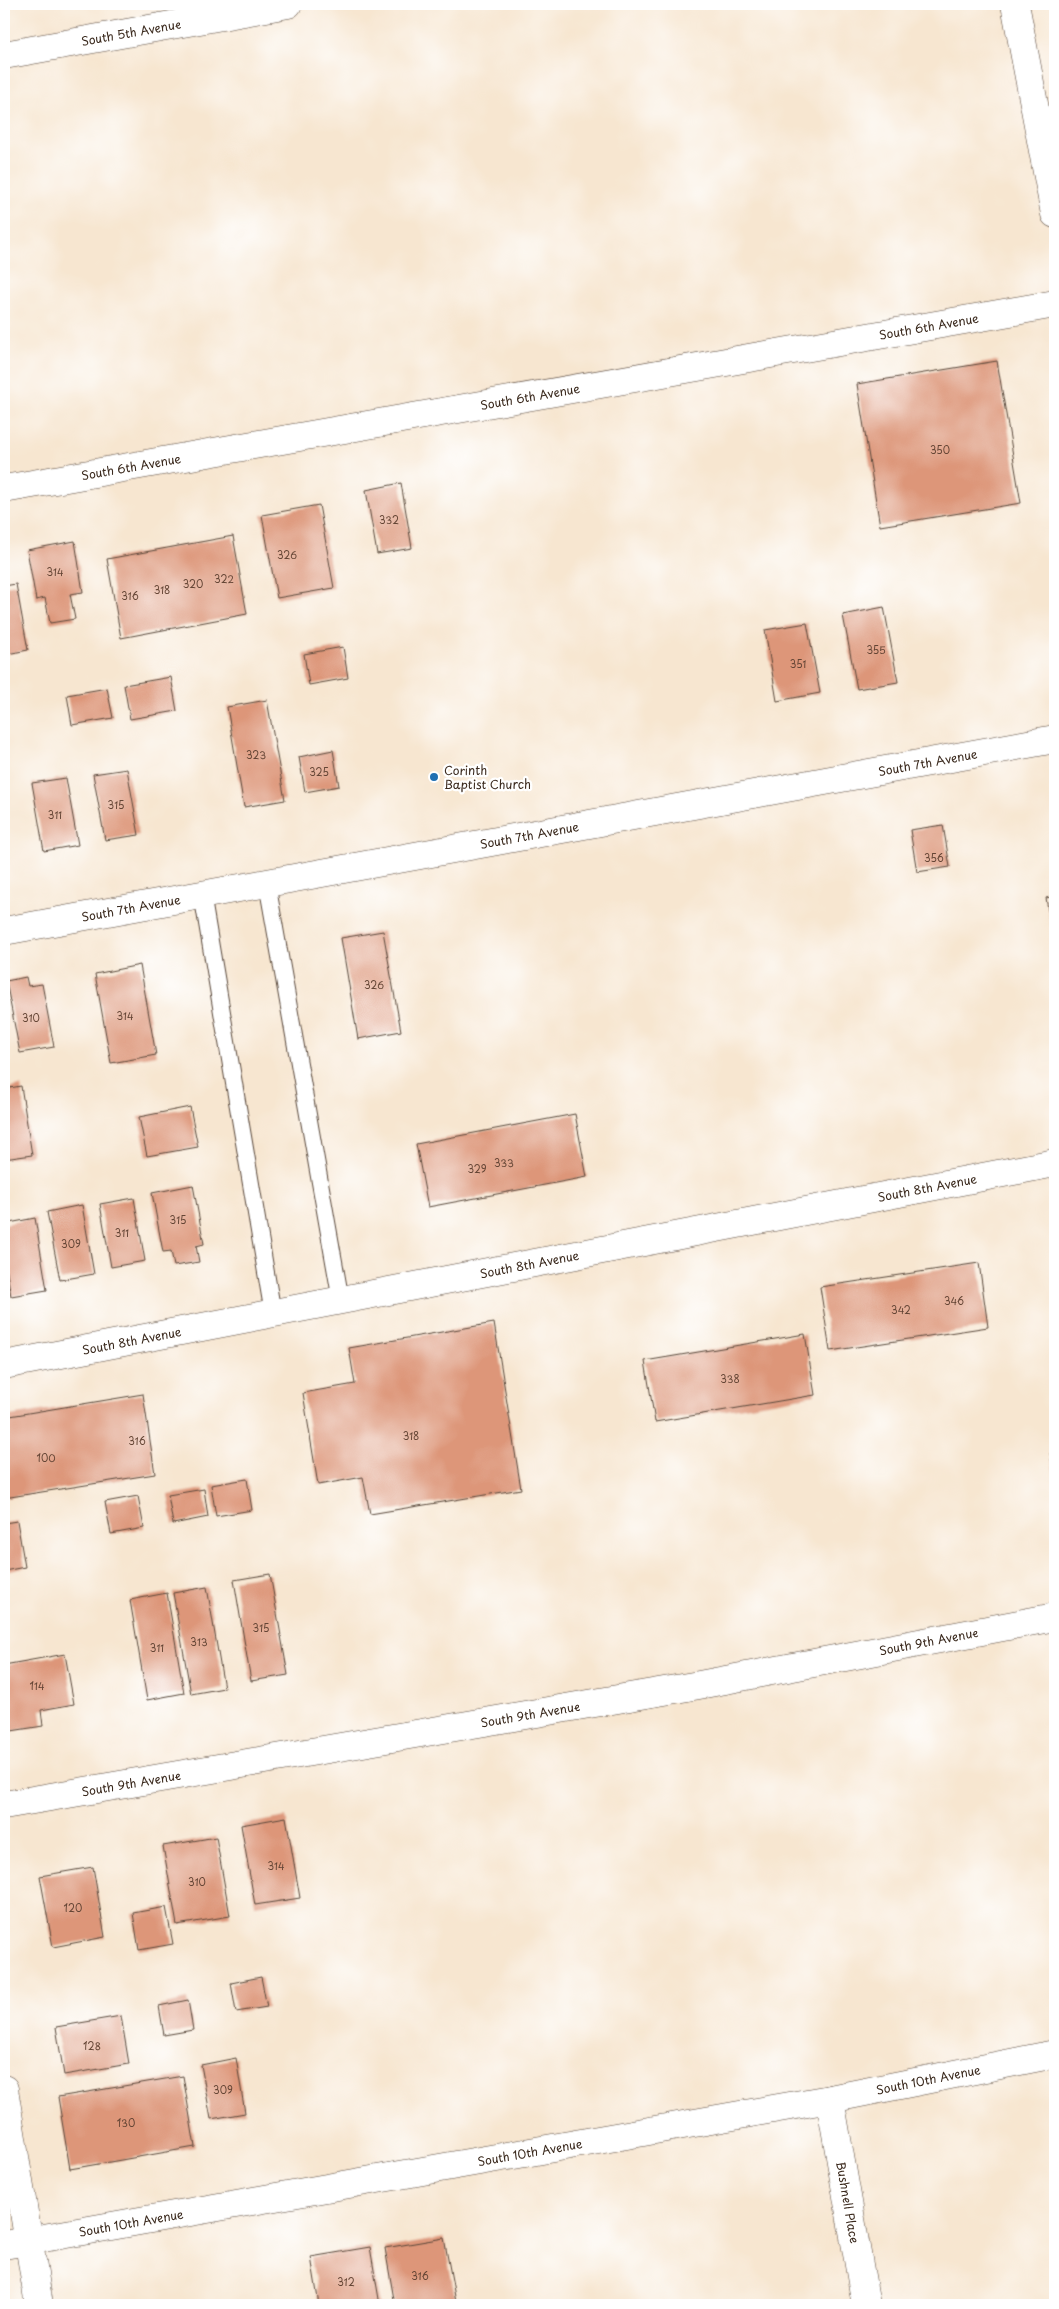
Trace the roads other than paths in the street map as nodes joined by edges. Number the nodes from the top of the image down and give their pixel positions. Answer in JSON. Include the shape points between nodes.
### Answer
{"nodes":[{"id":1,"x":288,"y":4,"type":"edge"},
{"id":2,"x":1015,"y":4,"type":"edge"},
{"id":3,"x":4,"y":55,"type":"edge"},
{"id":4,"x":1055,"y":214,"type":"edge"},
{"id":5,"x":1055,"y":304,"type":"edge"},
{"id":6,"x":4,"y":489,"type":"edge"},
{"id":7,"x":1055,"y":739,"type":"edge"},
{"id":8,"x":267,"y":883,"type":"junction"},
{"id":9,"x":202,"y":894,"type":"junction"},
{"id":10,"x":4,"y":931,"type":"edge"},
{"id":11,"x":1055,"y":1163,"type":"edge"},
{"id":12,"x":341,"y":1301,"type":"junction"},
{"id":13,"x":273,"y":1314,"type":"junction"},
{"id":14,"x":4,"y":1365,"type":"edge"},
{"id":15,"x":1055,"y":1617,"type":"edge"},
{"id":16,"x":4,"y":1805,"type":"edge"},
{"id":17,"x":1055,"y":2054,"type":"edge"},
{"id":18,"x":4,"y":2089,"type":"edge"},
{"id":19,"x":830,"y":2099,"type":"junction"},
{"id":20,"x":17,"y":2242,"type":"edge"},
{"id":21,"x":39,"y":2305,"type":"edge"},
{"id":22,"x":866,"y":2305,"type":"edge"}],
"edges":[{"from":1,"to":3,"type":"street","name":"South 5th Avenue"},
{"from":2,"to":4,"type":"street"},
{"from":5,"to":6,"type":"street","name":"South 6th Avenue"},
{"from":7,"to":8,"type":"street","name":"South 7th Avenue"},
{"from":8,"to":9,"type":"street","name":"South 7th Avenue"},
{"from":8,"to":12,"type":"lane"},
{"from":9,"to":10,"type":"street","name":"South 7th Avenue"},
{"from":9,"to":13,"type":"lane"},
{"from":11,"to":12,"type":"street","name":"South 8th Avenue"},
{"from":12,"to":13,"type":"street","name":"South 8th Avenue"},
{"from":13,"to":14,"type":"street","name":"South 8th Avenue"},
{"from":15,"to":16,"type":"street","name":"South 9th Avenue","via":[[699,1685]]},
{"from":17,"to":19,"type":"street","name":"South 10th Avenue"},
{"from":18,"to":20,"type":"street"},
{"from":19,"to":20,"type":"street","name":"South 10th Avenue"},
{"from":19,"to":22,"type":"street","name":"Bushnell Place"},
{"from":20,"to":21,"type":"street"}]}
